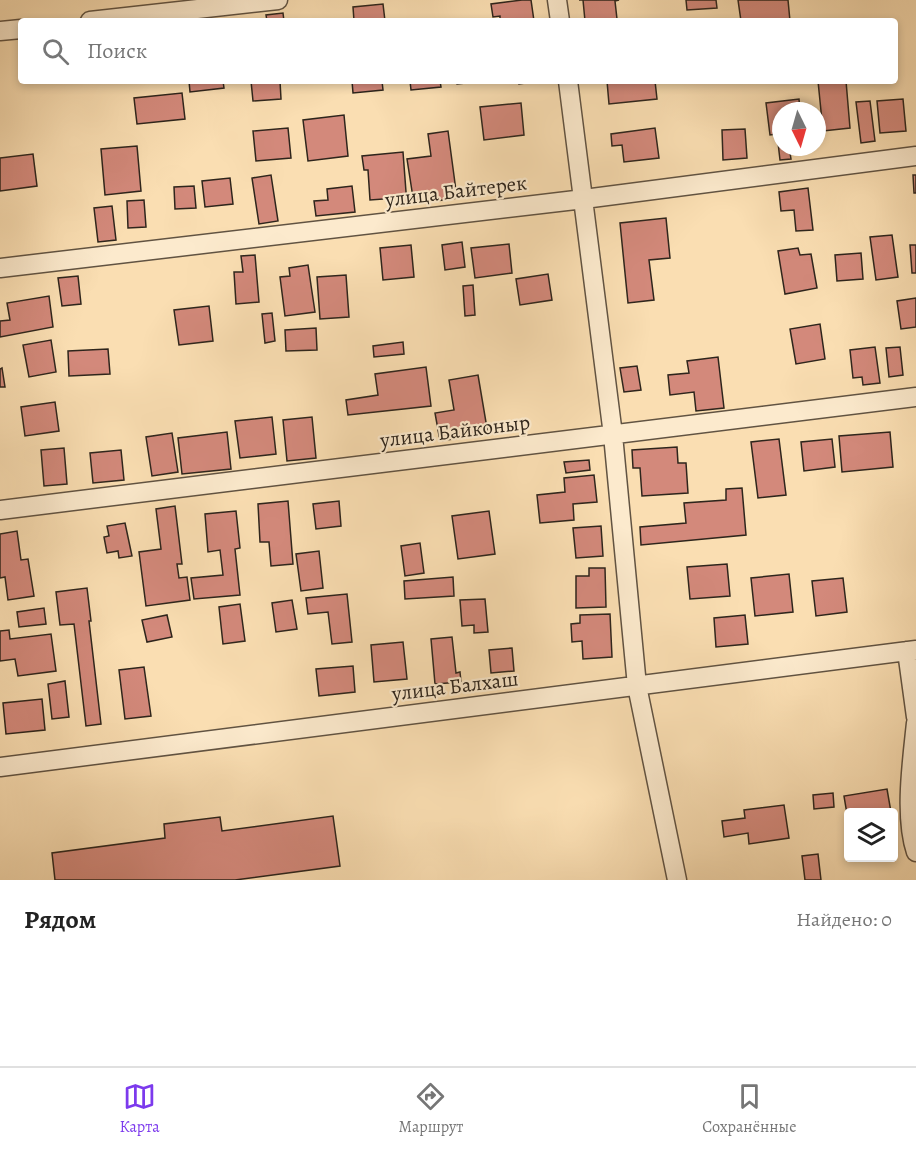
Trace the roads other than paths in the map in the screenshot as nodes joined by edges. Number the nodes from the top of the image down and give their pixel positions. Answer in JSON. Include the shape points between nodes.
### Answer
{"nodes":[{"id":1,"x":278,"y":0,"type":"edge"},
{"id":2,"x":557,"y":0,"type":"edge"},
{"id":3,"x":117,"y":18,"type":"edge"},
{"id":4,"x":560,"y":18,"type":"edge"},
{"id":5,"x":18,"y":29,"type":"edge"},
{"id":6,"x":0,"y":31,"type":"edge"},
{"id":7,"x":568,"y":84,"type":"edge"},
{"id":8,"x":916,"y":156,"type":"edge"},
{"id":9,"x":585,"y":199,"type":"junction"},
{"id":10,"x":0,"y":268,"type":"edge"},
{"id":11,"x":916,"y":397,"type":"edge"},
{"id":12,"x":613,"y":435,"type":"junction"},
{"id":13,"x":0,"y":510,"type":"edge"},
{"id":14,"x":911,"y":650,"type":"edge"},
{"id":15,"x":638,"y":686,"type":"junction"},
{"id":16,"x":916,"y":717,"type":"edge"},
{"id":17,"x":916,"y":723,"type":"edge"},
{"id":18,"x":0,"y":767,"type":"edge"},
{"id":19,"x":916,"y":852,"type":"edge"},
{"id":20,"x":677,"y":880,"type":"edge"}],
"edges":[{"from":1,"to":3,"type":"street"},
{"from":2,"to":4,"type":"street"},
{"from":5,"to":6,"type":"street"},
{"from":7,"to":9,"type":"street"},
{"from":8,"to":9,"type":"street","name":"улица Байтерек"},
{"from":9,"to":10,"type":"street","name":"улица Байтерек"},
{"from":9,"to":12,"type":"street"},
{"from":11,"to":12,"type":"street","name":"улица Байконыр"},
{"from":12,"to":13,"type":"street","name":"улица Байконыр"},
{"from":12,"to":15,"type":"street"},
{"from":14,"to":15,"type":"street","name":"улица Балхаш"},
{"from":14,"to":16,"type":"street"},
{"from":15,"to":18,"type":"street","name":"улица Балхаш"},
{"from":15,"to":20,"type":"street"},
{"from":17,"to":19,"type":"street","via":[[910,806]]}]}
